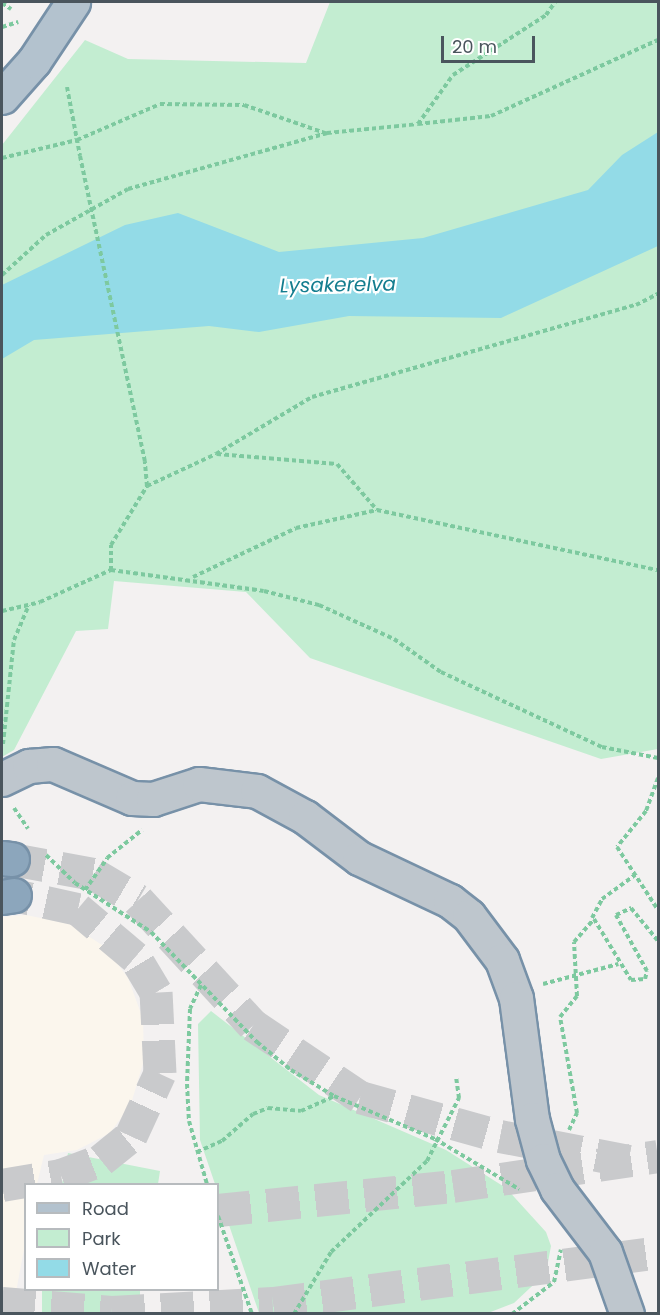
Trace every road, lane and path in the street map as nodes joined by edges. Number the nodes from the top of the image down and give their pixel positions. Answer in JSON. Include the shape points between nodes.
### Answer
{"nodes":[{"id":1,"x":73,"y":2,"type":"edge"},
{"id":2,"x":555,"y":2,"type":"edge"},
{"id":3,"x":2,"y":3,"type":"edge"},
{"id":4,"x":11,"y":9,"type":"dead end"},
{"id":5,"x":22,"y":17,"type":"dead end"},
{"id":6,"x":2,"y":27,"type":"edge"},
{"id":7,"x":658,"y":40,"type":"edge"},
{"id":8,"x":67,"y":87,"type":"dead end"},
{"id":9,"x":2,"y":97,"type":"edge"},
{"id":10,"x":418,"y":124,"type":"junction"},
{"id":11,"x":327,"y":133,"type":"junction"},
{"id":12,"x":77,"y":140,"type":"junction"},
{"id":13,"x":2,"y":158,"type":"edge"},
{"id":14,"x":2,"y":275,"type":"edge"},
{"id":15,"x":658,"y":294,"type":"edge"},
{"id":16,"x":216,"y":454,"type":"junction"},
{"id":17,"x":147,"y":486,"type":"junction"},
{"id":18,"x":377,"y":510,"type":"junction"},
{"id":19,"x":111,"y":570,"type":"junction"},
{"id":20,"x":658,"y":570,"type":"edge"},
{"id":21,"x":191,"y":578,"type":"junction"},
{"id":22,"x":30,"y":604,"type":"junction"},
{"id":23,"x":2,"y":611,"type":"edge"},
{"id":24,"x":658,"y":758,"type":"edge"},
{"id":25,"x":6,"y":778,"type":"edge"},
{"id":26,"x":658,"y":778,"type":"edge"},
{"id":27,"x":145,"y":800,"type":"junction"},
{"id":28,"x":21,"y":850,"type":"edge"},
{"id":29,"x":635,"y":875,"type":"junction"},
{"id":30,"x":85,"y":890,"type":"junction"},
{"id":31,"x":658,"y":910,"type":"edge"},
{"id":32,"x":592,"y":918,"type":"junction"},
{"id":33,"x":658,"y":941,"type":"edge"},
{"id":34,"x":618,"y":964,"type":"junction"},
{"id":35,"x":573,"y":975,"type":"junction"},
{"id":36,"x":559,"y":979,"type":"dead end"},
{"id":37,"x":201,"y":985,"type":"junction"},
{"id":38,"x":456,"y":1076,"type":"dead end"},
{"id":39,"x":334,"y":1095,"type":"junction"},
{"id":40,"x":435,"y":1139,"type":"junction"},
{"id":41,"x":197,"y":1152,"type":"junction"},
{"id":42,"x":543,"y":1160,"type":"junction"},
{"id":43,"x":206,"y":1183,"type":"edge"},
{"id":44,"x":529,"y":1196,"type":"dead end"},
{"id":45,"x":219,"y":1219,"type":"edge"},
{"id":46,"x":559,"y":1245,"type":"dead end"},
{"id":47,"x":252,"y":1314,"type":"edge"},
{"id":48,"x":294,"y":1314,"type":"edge"},
{"id":49,"x":512,"y":1314,"type":"edge"},
{"id":50,"x":627,"y":1314,"type":"edge"}],
"edges":[{"from":1,"to":9,"type":"main road","via":[[34,61]]},
{"from":2,"to":10,"type":"path","via":[[546,15],[453,75]]},
{"from":3,"to":4,"type":"path"},
{"from":5,"to":6,"type":"path","via":[[17,24]]},
{"from":7,"to":10,"type":"path","via":[[491,116]]},
{"from":8,"to":12,"type":"path"},
{"from":10,"to":11,"type":"path"},
{"from":11,"to":12,"type":"path","via":[[244,105],[160,104]]},
{"from":11,"to":14,"type":"path","via":[[129,189],[46,235]]},
{"from":12,"to":13,"type":"path"},
{"from":12,"to":17,"type":"path","bridge":true},
{"from":15,"to":16,"type":"path","via":[[636,305],[312,397]]},
{"from":16,"to":17,"type":"path"},
{"from":16,"to":18,"type":"path","via":[[337,464]]},
{"from":17,"to":19,"type":"path","via":[[111,544]]},
{"from":18,"to":20,"type":"path"},
{"from":18,"to":21,"type":"path","via":[[296,528]]},
{"from":19,"to":21,"type":"path"},
{"from":19,"to":22,"type":"path"},
{"from":21,"to":24,"type":"path","via":[[318,605],[394,639],[441,672],[602,747]]},
{"from":22,"to":23,"type":"path"},
{"from":22,"to":25,"type":"path","via":[[14,640]]},
{"from":25,"to":27,"type":"street","via":[[29,766],[53,764]]},
{"from":25,"to":28,"type":"path"},
{"from":26,"to":29,"type":"path","via":[[646,811],[617,848]]},
{"from":27,"to":30,"type":"path","via":[[142,831],[107,858]]},
{"from":27,"to":42,"type":"street","via":[[199,784],[257,791],[305,817],[359,858],[450,901],[469,916],[492,944],[514,991],[532,1119]]},
{"from":28,"to":30,"type":"path"},
{"from":29,"to":31,"type":"path"},
{"from":29,"to":32,"type":"path","via":[[602,899]]},
{"from":30,"to":37,"type":"path","via":[[151,932]]},
{"from":32,"to":34,"type":"path"},
{"from":32,"to":35,"type":"path","via":[[572,946]]},
{"from":33,"to":34,"type":"path","via":[[628,907],[616,915],[646,976],[627,979]]},
{"from":34,"to":35,"type":"path"},
{"from":35,"to":36,"type":"path"},
{"from":35,"to":42,"type":"path","via":[[576,999],[560,1017],[576,1119]]},
{"from":37,"to":39,"type":"path","via":[[257,1042]]},
{"from":37,"to":41,"type":"path","via":[[190,1009],[187,1084]]},
{"from":38,"to":40,"type":"path","via":[[459,1098]]},
{"from":39,"to":40,"type":"path"},
{"from":39,"to":41,"type":"path","via":[[301,1111],[268,1108],[253,1114],[222,1141]]},
{"from":40,"to":44,"type":"path"},
{"from":40,"to":48,"type":"path","via":[[419,1173],[331,1252]]},
{"from":41,"to":43,"type":"path"},
{"from":42,"to":50,"type":"street","via":[[557,1189],[605,1252]]},
{"from":45,"to":47,"type":"path"},
{"from":46,"to":49,"type":"path","via":[[562,1254],[554,1282]]}]}
